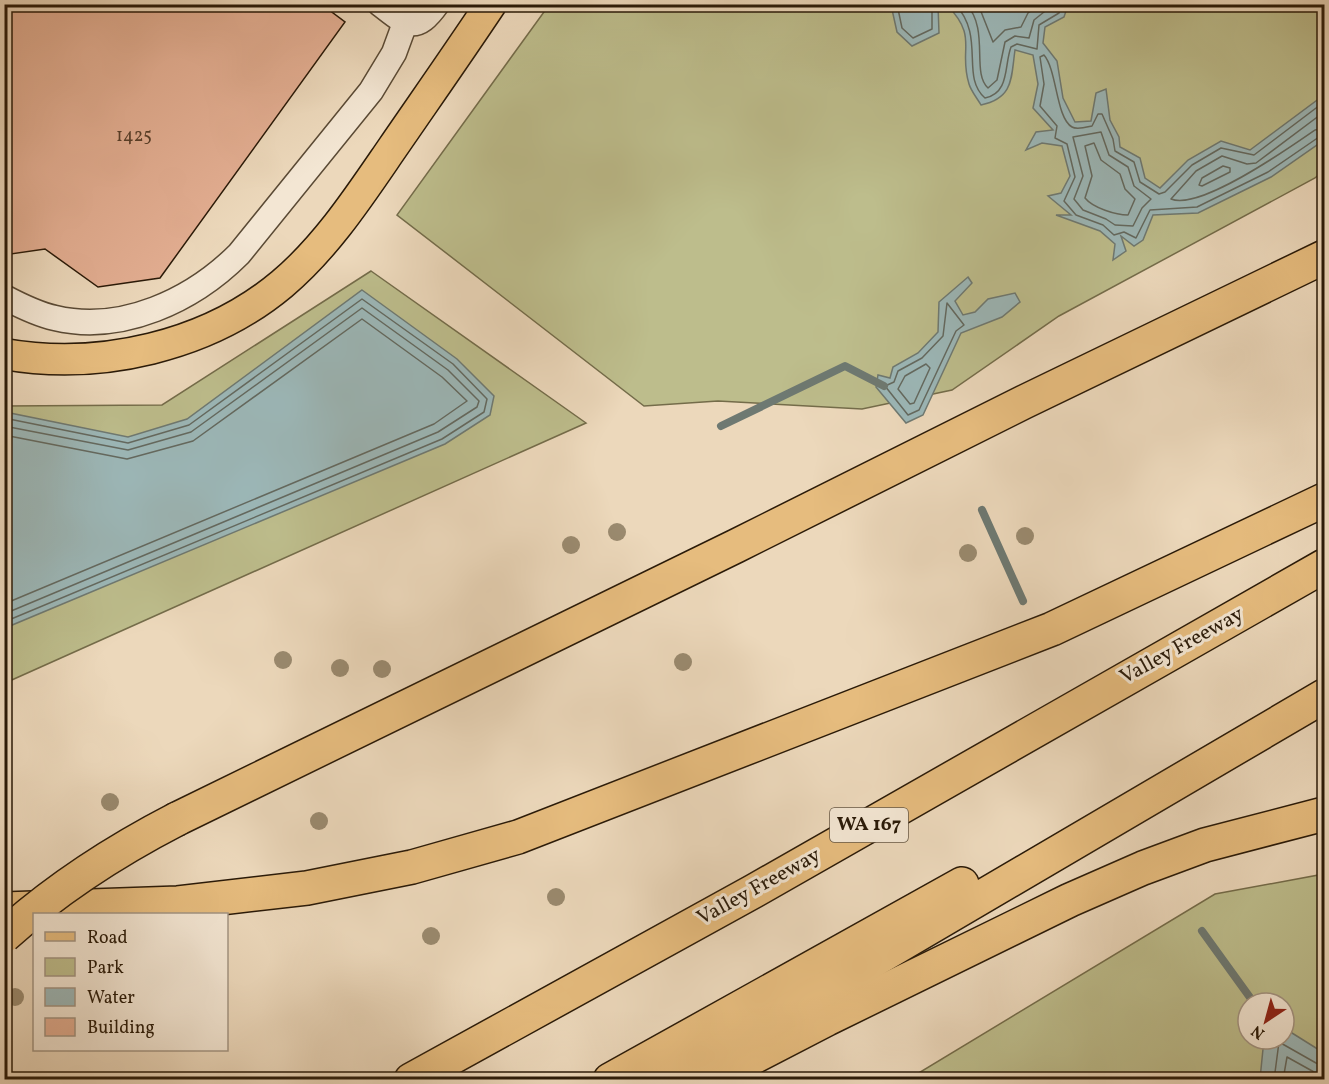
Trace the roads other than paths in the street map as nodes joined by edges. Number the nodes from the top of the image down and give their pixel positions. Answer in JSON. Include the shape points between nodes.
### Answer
{"nodes":[{"id":1,"x":380,"y":4,"type":"edge"},
{"id":2,"x":437,"y":4,"type":"edge"},
{"id":3,"x":491,"y":4,"type":"edge"},
{"id":4,"x":405,"y":23,"type":"junction"},
{"id":5,"x":1324,"y":257,"type":"edge"},
{"id":6,"x":1324,"y":280,"type":"edge"},
{"id":7,"x":4,"y":297,"type":"edge"},
{"id":8,"x":4,"y":354,"type":"edge"},
{"id":9,"x":1024,"y":402,"type":"junction"},
{"id":10,"x":1324,"y":500,"type":"edge"},
{"id":11,"x":1324,"y":566,"type":"edge"},
{"id":12,"x":1324,"y":696,"type":"edge"},
{"id":13,"x":1121,"y":813,"type":"junction"},
{"id":14,"x":1324,"y":814,"type":"edge"},
{"id":15,"x":4,"y":909,"type":"edge"},
{"id":16,"x":4,"y":936,"type":"edge"},
{"id":17,"x":411,"y":1080,"type":"edge"},
{"id":18,"x":609,"y":1080,"type":"edge"},
{"id":19,"x":670,"y":1080,"type":"edge"},
{"id":20,"x":711,"y":1080,"type":"edge"}],
"edges":[{"from":1,"to":4,"type":"lane"},
{"from":2,"to":4,"type":"lane","via":[[422,22]]},
{"from":3,"to":8,"type":"main road","via":[[356,201],[303,263],[265,297],[221,324],[130,354],[57,359]]},
{"from":4,"to":7,"type":"lane","via":[[394,53],[371,91],[216,277],[158,309],[88,321],[32,312]]},
{"from":5,"to":9,"type":"highway"},
{"from":6,"to":9,"type":"highway"},
{"from":9,"to":16,"type":"highway","bridge":true,"via":[[133,842],[60,889]]},
{"from":10,"to":15,"type":"highway","via":[[1052,629],[518,837],[412,867],[307,888],[178,903]]},
{"from":11,"to":17,"type":"highway","name":"Valley Freeway","number":"WA 167","via":[[754,891]]},
{"from":12,"to":13,"type":"highway"},
{"from":13,"to":18,"type":"highway","via":[[1056,832]]},
{"from":13,"to":19,"type":"highway"},
{"from":14,"to":20,"type":"highway","via":[[1205,845],[1143,868],[1070,900]]}]}
